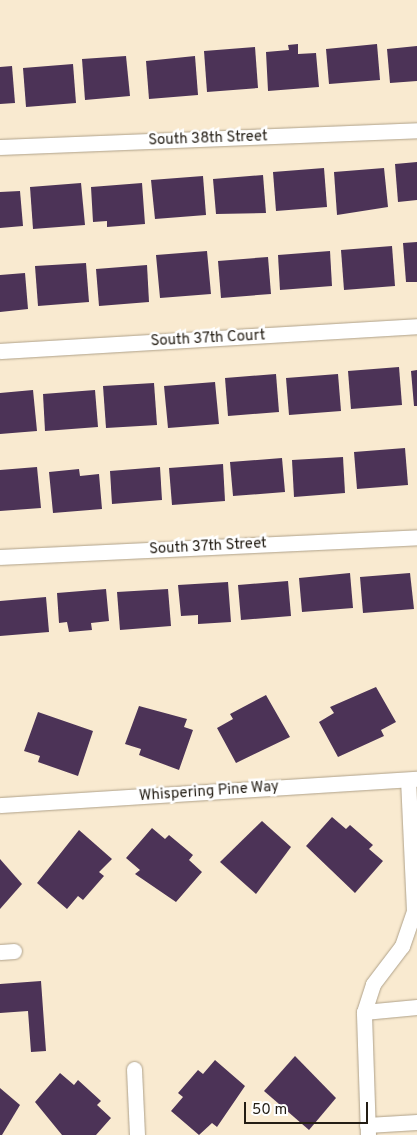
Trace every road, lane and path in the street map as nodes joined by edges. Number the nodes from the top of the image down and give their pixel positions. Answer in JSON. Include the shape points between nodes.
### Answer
{"nodes":[{"id":1,"x":417,"y":130,"type":"edge"},
{"id":2,"x":0,"y":148,"type":"edge"},
{"id":3,"x":417,"y":326,"type":"edge"},
{"id":4,"x":0,"y":351,"type":"edge"},
{"id":5,"x":417,"y":537,"type":"edge"},
{"id":6,"x":0,"y":557,"type":"edge"},
{"id":7,"x":413,"y":779,"type":"edge"},
{"id":8,"x":0,"y":805,"type":"edge"},
{"id":9,"x":417,"y":1007,"type":"edge"},
{"id":10,"x":364,"y":1012,"type":"junction"},
{"id":11,"x":134,"y":1069,"type":"dead end"},
{"id":12,"x":417,"y":1122,"type":"edge"},
{"id":13,"x":368,"y":1130,"type":"edge"},
{"id":14,"x":137,"y":1135,"type":"edge"}],
"edges":[{"from":1,"to":2,"type":"street","name":"South 38th Street"},
{"from":3,"to":4,"type":"street","name":"South 37th Court"},
{"from":5,"to":6,"type":"street","name":"South 37th Street"},
{"from":7,"to":8,"type":"street","name":"Whispering Pine Way"},
{"from":7,"to":10,"type":"street","via":[[414,912],[402,946],[373,984]]},
{"from":9,"to":10,"type":"street"},
{"from":10,"to":13,"type":"street"},
{"from":11,"to":14,"type":"street"},
{"from":12,"to":13,"type":"street"}]}
